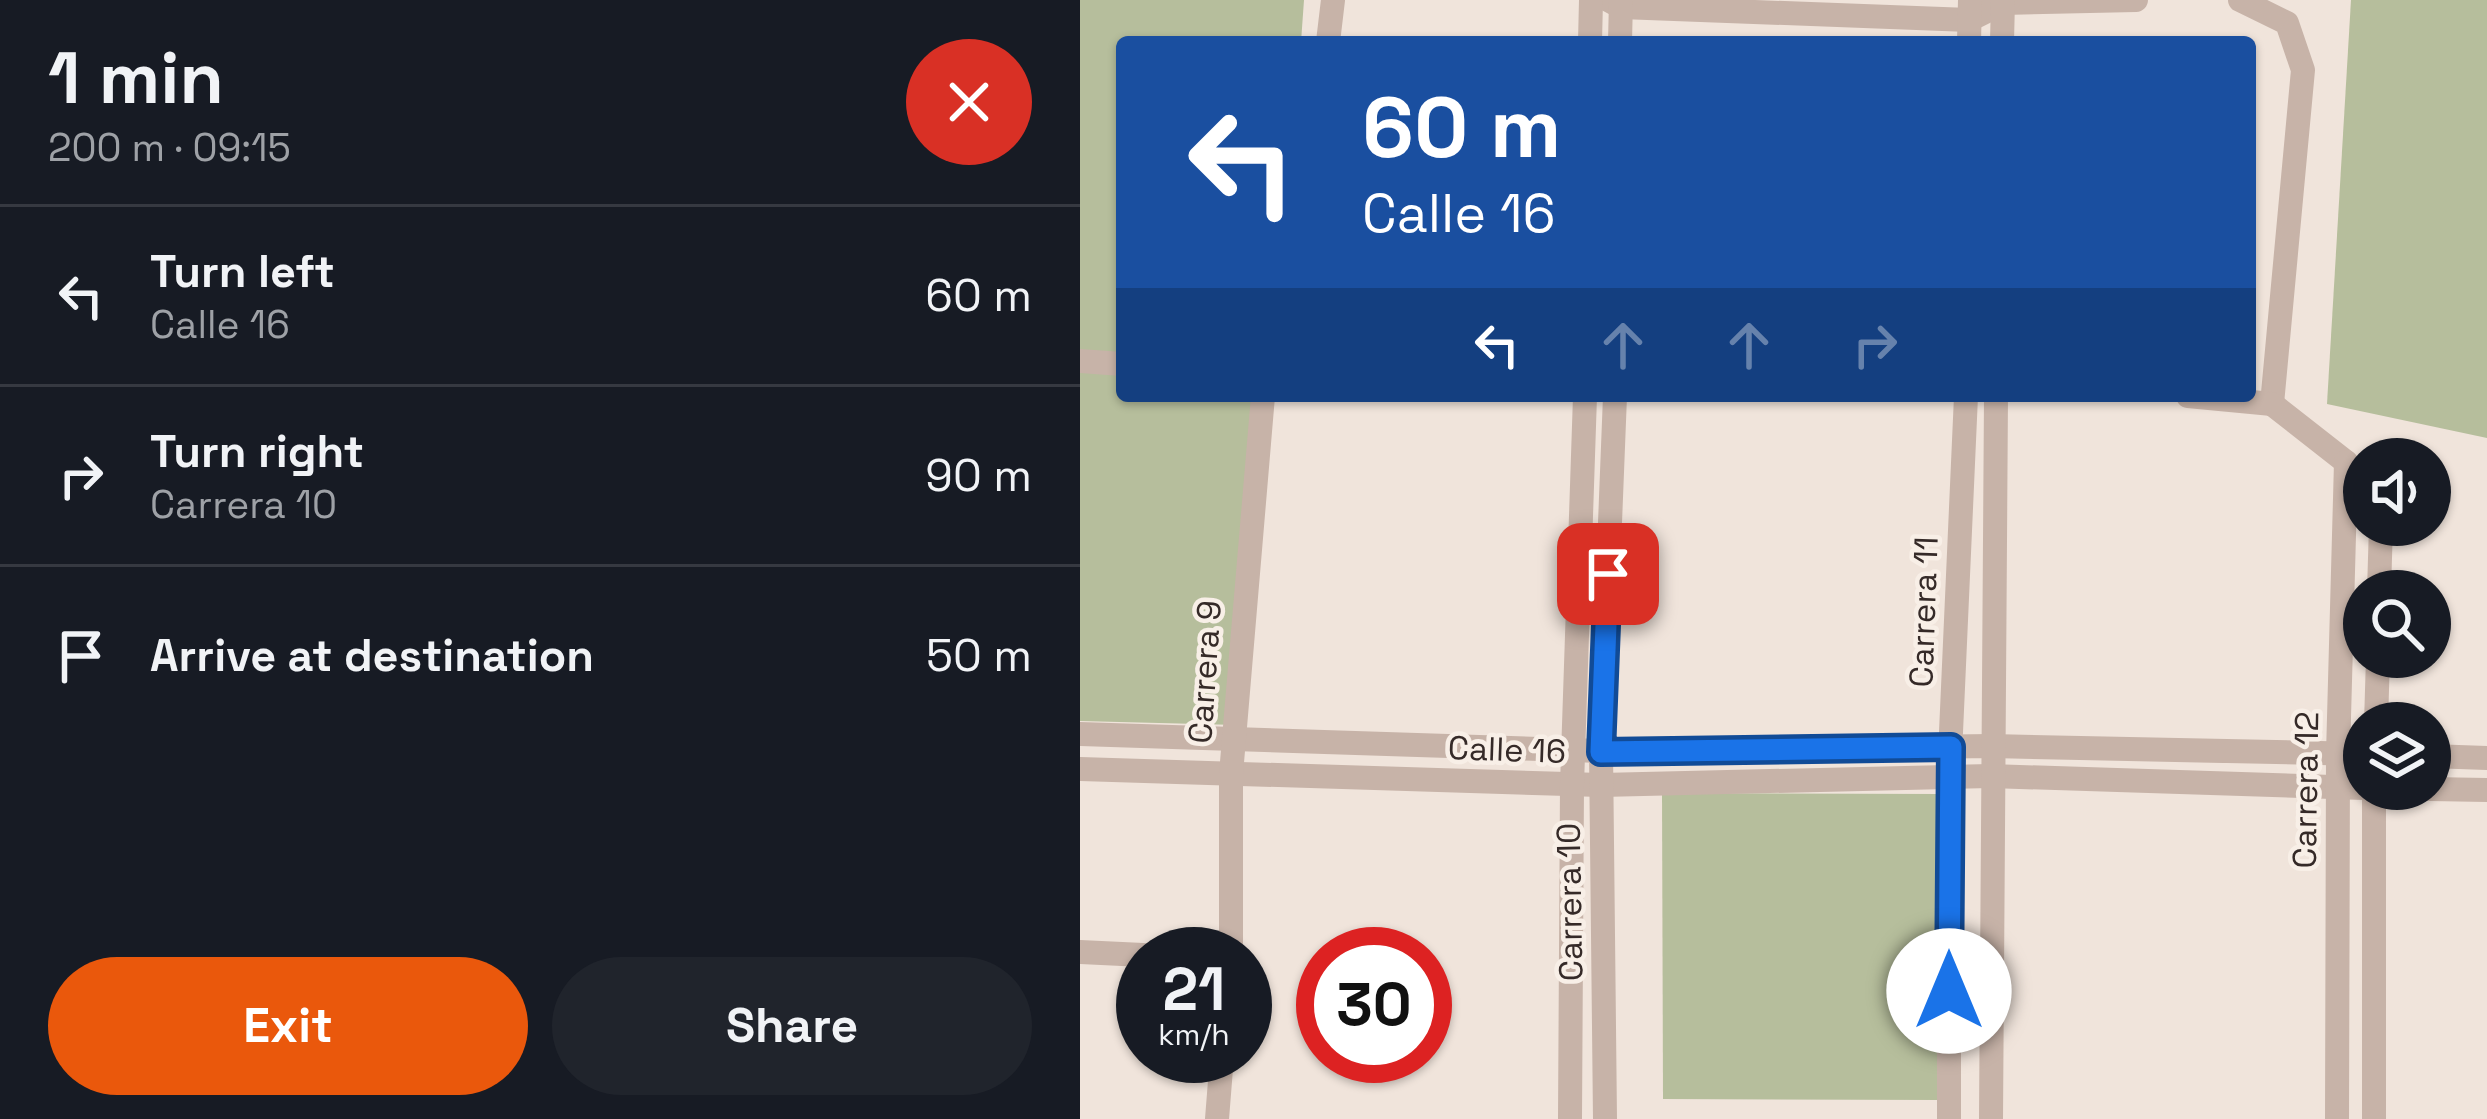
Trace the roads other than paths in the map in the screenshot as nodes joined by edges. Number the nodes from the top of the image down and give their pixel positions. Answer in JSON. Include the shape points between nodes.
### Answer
{"nodes":[{"id":1,"x":1333,"y":0,"type":"edge"},
{"id":2,"x":1591,"y":0,"type":"edge"},
{"id":3,"x":2136,"y":0,"type":"edge"},
{"id":4,"x":2240,"y":0,"type":"edge"},
{"id":5,"x":2002,"y":1,"type":"edge"},
{"id":6,"x":1617,"y":2,"type":"edge"},
{"id":7,"x":1969,"y":21,"type":"edge"},
{"id":8,"x":1329,"y":36,"type":"edge"},
{"id":9,"x":1590,"y":36,"type":"edge"},
{"id":10,"x":1620,"y":36,"type":"edge"},
{"id":11,"x":2002,"y":36,"type":"edge"},
{"id":12,"x":1080,"y":361,"type":"edge"},
{"id":13,"x":1116,"y":364,"type":"edge"},
{"id":14,"x":1260,"y":402,"type":"edge"},
{"id":15,"x":1585,"y":402,"type":"edge"},
{"id":16,"x":1615,"y":402,"type":"edge"},
{"id":17,"x":1966,"y":402,"type":"edge"},
{"id":18,"x":1996,"y":402,"type":"edge"},
{"id":19,"x":2251,"y":402,"type":"edge"},
{"id":20,"x":2272,"y":404,"type":"junction"},
{"id":21,"x":2343,"y":460,"type":"edge"},
{"id":22,"x":2347,"y":546,"type":"edge"},
{"id":23,"x":2350,"y":702,"type":"edge"},
{"id":24,"x":1080,"y":734,"type":"edge"},
{"id":25,"x":1234,"y":738,"type":"junction"},
{"id":26,"x":1991,"y":746,"type":"junction"},
{"id":27,"x":1951,"y":747,"type":"junction"},
{"id":28,"x":1588,"y":751,"type":"junction"},
{"id":29,"x":2343,"y":754,"type":"edge"},
{"id":30,"x":2451,"y":757,"type":"edge"},
{"id":31,"x":2487,"y":758,"type":"edge"},
{"id":32,"x":1080,"y":769,"type":"edge"},
{"id":33,"x":1231,"y":774,"type":"junction"},
{"id":34,"x":1990,"y":776,"type":"junction"},
{"id":35,"x":1949,"y":777,"type":"junction"},
{"id":36,"x":1572,"y":785,"type":"junction"},
{"id":37,"x":1601,"y":785,"type":"junction"},
{"id":38,"x":2343,"y":787,"type":"edge"},
{"id":39,"x":2451,"y":789,"type":"edge"},
{"id":40,"x":2487,"y":790,"type":"edge"},
{"id":41,"x":2350,"y":810,"type":"edge"},
{"id":42,"x":2374,"y":810,"type":"edge"},
{"id":43,"x":1232,"y":927,"type":"edge"},
{"id":44,"x":1080,"y":952,"type":"edge"},
{"id":45,"x":1116,"y":954,"type":"edge"},
{"id":46,"x":1220,"y":1083,"type":"edge"},
{"id":47,"x":1217,"y":1119,"type":"edge"},
{"id":48,"x":1570,"y":1119,"type":"edge"},
{"id":49,"x":1605,"y":1119,"type":"edge"},
{"id":50,"x":1949,"y":1119,"type":"edge"},
{"id":51,"x":1991,"y":1119,"type":"edge"},
{"id":52,"x":2337,"y":1119,"type":"edge"},
{"id":53,"x":2374,"y":1119,"type":"edge"}],
"edges":[{"from":1,"to":8,"type":"street"},
{"from":2,"to":9,"type":"street"},
{"from":3,"to":5,"type":"street"},
{"from":4,"to":20,"type":"street","via":[[2287,23],[2303,70]]},
{"from":5,"to":7,"type":"street"},
{"from":5,"to":11,"type":"street"},
{"from":6,"to":7,"type":"street"},
{"from":6,"to":10,"type":"street"},
{"from":12,"to":13,"type":"street"},
{"from":14,"to":25,"type":"street","name":"Carrera 9"},
{"from":15,"to":28,"type":"street","name":"Carrera 10"},
{"from":16,"to":28,"type":"street","name":"Carrera 10"},
{"from":17,"to":27,"type":"street","name":"Carrera 11"},
{"from":18,"to":26,"type":"street","name":"Carrera 11"},
{"from":19,"to":20,"type":"street"},
{"from":20,"to":21,"type":"street"},
{"from":22,"to":23,"type":"street","name":"Carrera 12"},
{"from":24,"to":25,"type":"street","name":"Calle 16"},
{"from":25,"to":28,"type":"street","name":"Calle 16"},
{"from":25,"to":33,"type":"street","name":"Carrera 9"},
{"from":26,"to":27,"type":"street","name":"Calle 16"},
{"from":26,"to":29,"type":"street","name":"Calle 16"},
{"from":26,"to":34,"type":"street","name":"Carrera 11"},
{"from":27,"to":28,"type":"street","name":"Calle 16"},
{"from":27,"to":35,"type":"street","name":"Carrera 11"},
{"from":28,"to":36,"type":"street","name":"Carrera 10"},
{"from":28,"to":37,"type":"street","name":"Carrera 10"},
{"from":30,"to":31,"type":"street"},
{"from":32,"to":33,"type":"street","name":"Calle 16"},
{"from":33,"to":36,"type":"street","name":"Calle 16"},
{"from":33,"to":43,"type":"street","name":"Carrera 9"},
{"from":34,"to":35,"type":"street","name":"Calle 16"},
{"from":34,"to":38,"type":"street","name":"Calle 16"},
{"from":34,"to":51,"type":"street","name":"Carrera 11"},
{"from":35,"to":37,"type":"street","name":"Calle 16"},
{"from":35,"to":50,"type":"street","name":"Carrera 11"},
{"from":36,"to":37,"type":"street","name":"Calle 16"},
{"from":36,"to":48,"type":"street","name":"Carrera 10"},
{"from":37,"to":49,"type":"street","name":"Carrera 10"},
{"from":39,"to":40,"type":"street"},
{"from":41,"to":52,"type":"street","name":"Carrera 12"},
{"from":42,"to":53,"type":"street","name":"Carrera 12"},
{"from":44,"to":45,"type":"street"},
{"from":46,"to":47,"type":"street"}]}
